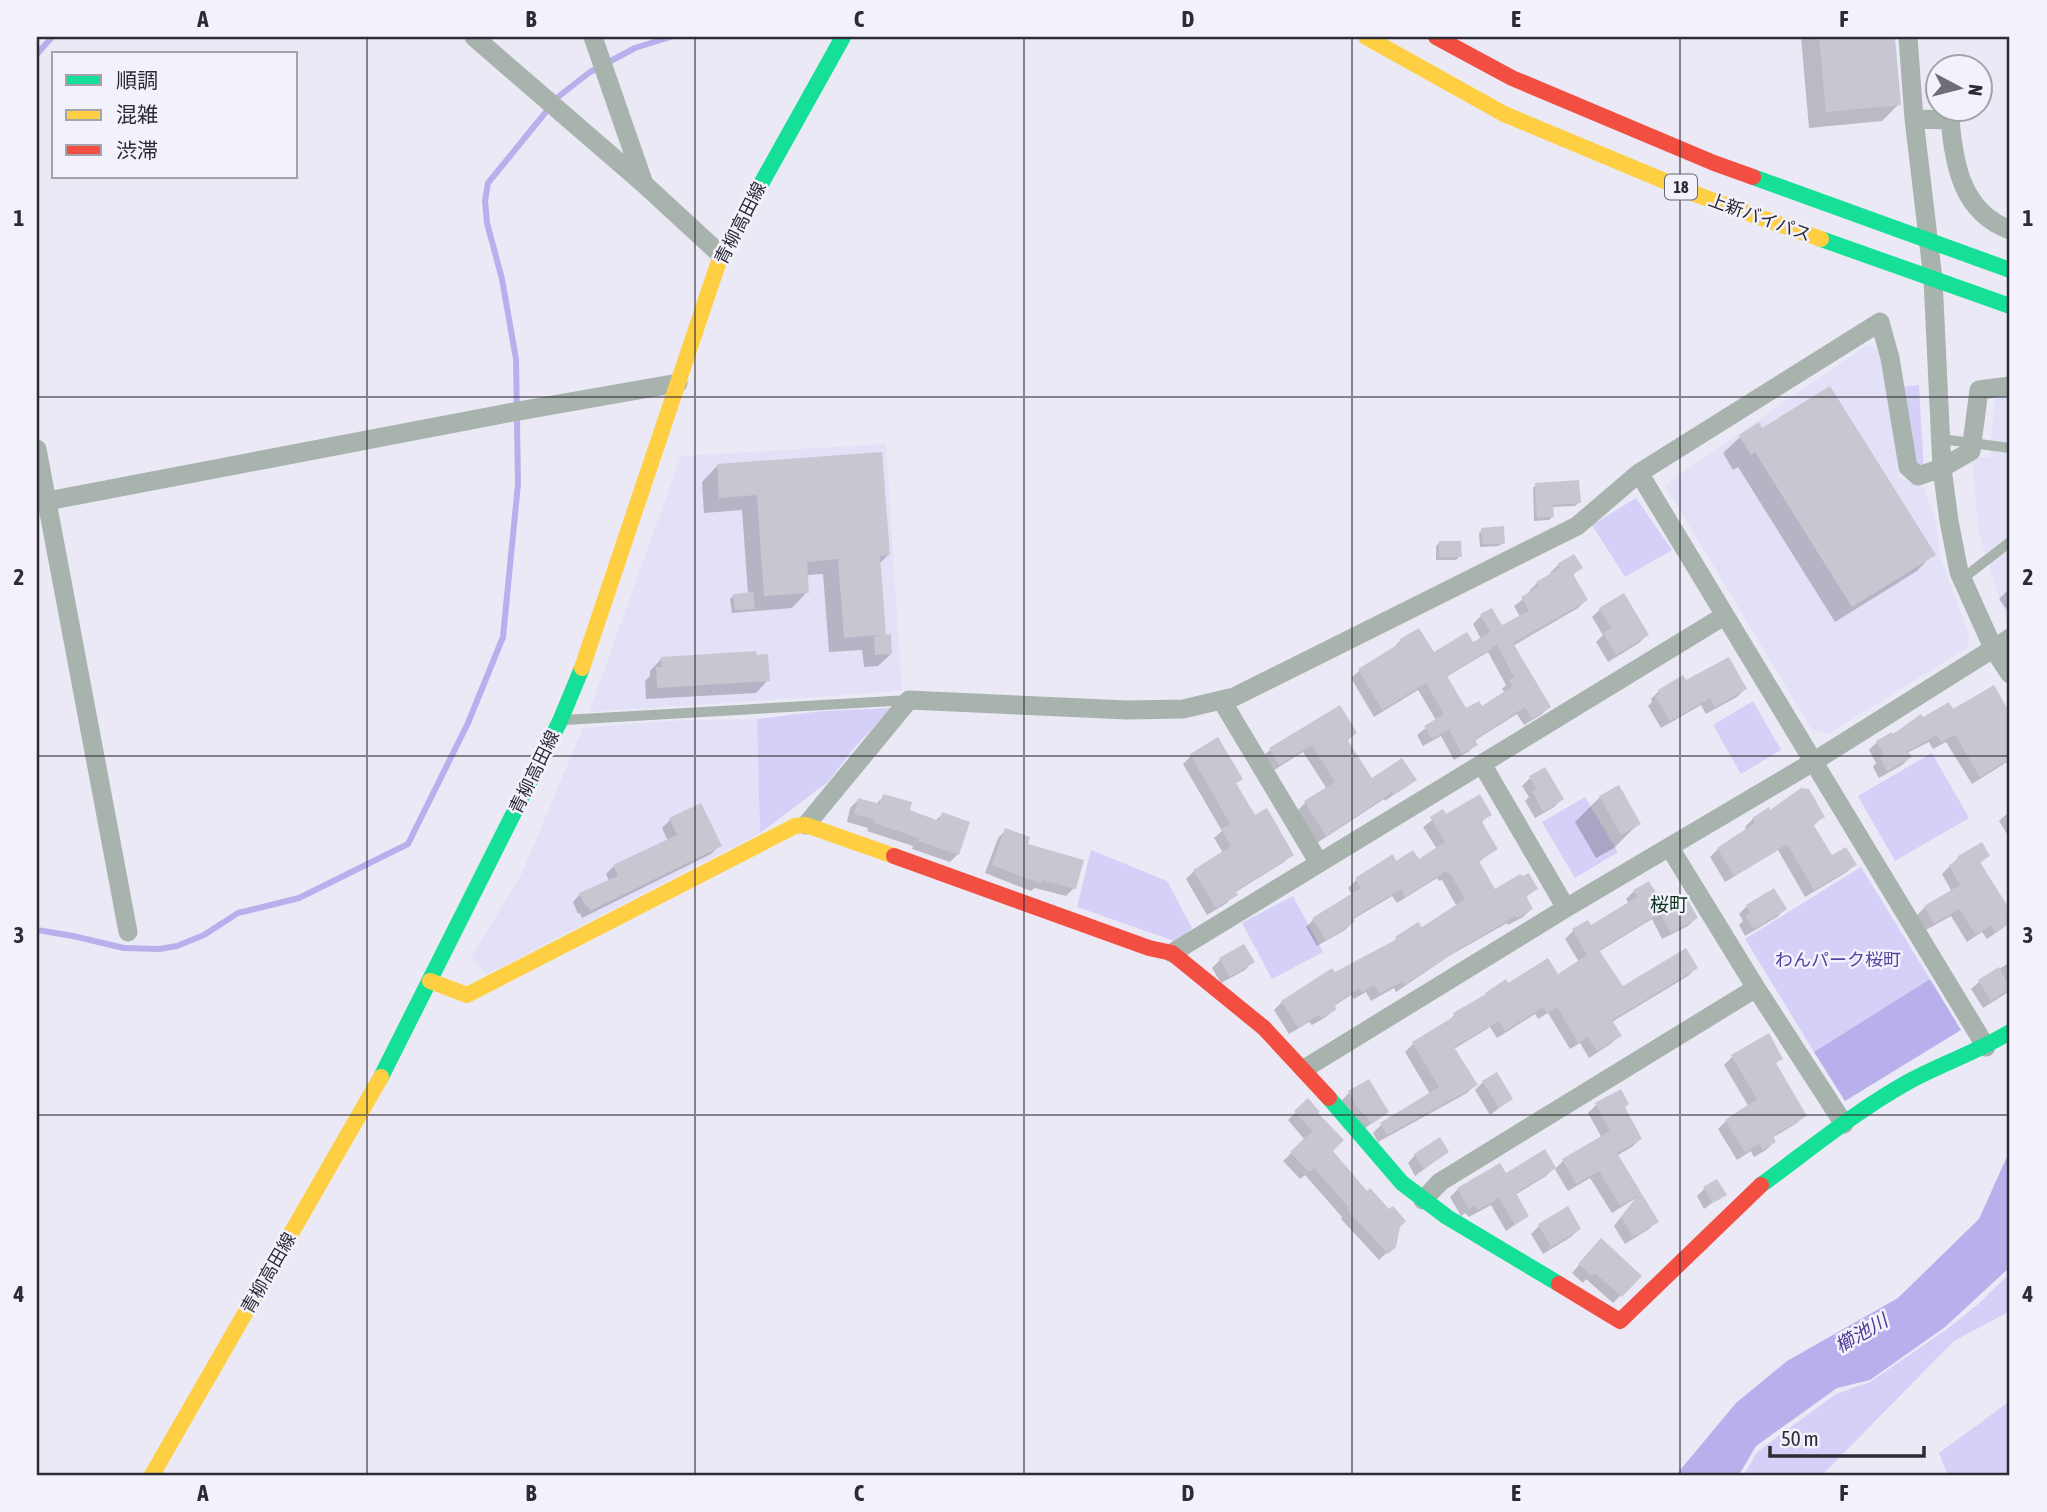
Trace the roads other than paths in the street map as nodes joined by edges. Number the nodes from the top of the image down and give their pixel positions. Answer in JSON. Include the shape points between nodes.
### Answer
{"nodes":[{"id":1,"x":474,"y":37,"type":"edge"},
{"id":2,"x":593,"y":37,"type":"edge"},
{"id":3,"x":843,"y":37,"type":"edge"},
{"id":4,"x":1366,"y":37,"type":"edge"},
{"id":5,"x":1436,"y":37,"type":"edge"},
{"id":6,"x":1908,"y":37,"type":"edge"},
{"id":7,"x":1914,"y":120,"type":"junction"},
{"id":8,"x":644,"y":184,"type":"junction"},
{"id":9,"x":2010,"y":230,"type":"edge"},
{"id":10,"x":1929,"y":242,"type":"junction"},
{"id":11,"x":720,"y":254,"type":"junction"},
{"id":12,"x":2010,"y":270,"type":"edge"},
{"id":13,"x":1933,"y":279,"type":"junction"},
{"id":14,"x":2010,"y":306,"type":"edge"},
{"id":15,"x":678,"y":383,"type":"junction"},
{"id":16,"x":2010,"y":386,"type":"edge"},
{"id":17,"x":1941,"y":439,"type":"junction"},
{"id":18,"x":1972,"y":444,"type":"junction"},
{"id":19,"x":2010,"y":448,"type":"edge"},
{"id":20,"x":37,"y":449,"type":"edge"},
{"id":21,"x":1942,"y":468,"type":"junction"},
{"id":22,"x":1639,"y":473,"type":"junction"},
{"id":23,"x":42,"y":502,"type":"edge"},
{"id":24,"x":2010,"y":542,"type":"edge"},
{"id":25,"x":1962,"y":579,"type":"junction"},
{"id":26,"x":1724,"y":616,"type":"junction"},
{"id":27,"x":2002,"y":644,"type":"edge"},
{"id":28,"x":2010,"y":674,"type":"edge"},
{"id":29,"x":909,"y":700,"type":"junction"},
{"id":30,"x":1222,"y":701,"type":"junction"},
{"id":31,"x":560,"y":721,"type":"junction"},
{"id":32,"x":1813,"y":762,"type":"junction"},
{"id":33,"x":1482,"y":764,"type":"junction"},
{"id":34,"x":806,"y":825,"type":"junction"},
{"id":35,"x":1670,"y":848,"type":"junction"},
{"id":36,"x":1319,"y":863,"type":"junction"},
{"id":37,"x":1566,"y":908,"type":"junction"},
{"id":38,"x":128,"y":932,"type":"dead end"},
{"id":39,"x":1172,"y":953,"type":"junction"},
{"id":40,"x":430,"y":981,"type":"junction"},
{"id":41,"x":1756,"y":988,"type":"junction"},
{"id":42,"x":2010,"y":1032,"type":"edge"},
{"id":43,"x":1986,"y":1047,"type":"junction"},
{"id":44,"x":1304,"y":1069,"type":"junction"},
{"id":45,"x":1844,"y":1124,"type":"junction"},
{"id":46,"x":1423,"y":1200,"type":"junction"},
{"id":47,"x":152,"y":1475,"type":"edge"}],
"edges":[{"from":1,"to":8,"type":"street"},
{"from":2,"to":8,"type":"street"},
{"from":3,"to":11,"type":"main road","name":"青柳高田線"},
{"from":4,"to":13,"type":"main road","name":"上新バイパス","number":"18","via":[[1504,114],[1703,197]]},
{"from":5,"to":10,"type":"main road","name":"上新バイパス","number":"18","via":[[1512,78],[1714,163]]},
{"from":6,"to":7,"type":"street"},
{"from":7,"to":9,"type":"street","via":[[1950,120],[1953,159],[1964,189],[1995,224]]},
{"from":7,"to":10,"type":"street"},
{"from":8,"to":11,"type":"street"},
{"from":10,"to":12,"type":"main road","name":"上新バイパス","number":"18"},
{"from":10,"to":13,"type":"street"},
{"from":11,"to":15,"type":"main road","name":"青柳高田線"},
{"from":13,"to":14,"type":"main road","name":"上新バイパス","number":"18"},
{"from":13,"to":17,"type":"street"},
{"from":15,"to":23,"type":"street"},
{"from":15,"to":31,"type":"main road","name":"青柳高田線","via":[[586,659]]},
{"from":16,"to":18,"type":"street","via":[[1979,390]]},
{"from":17,"to":18,"type":"lane"},
{"from":17,"to":21,"type":"street"},
{"from":18,"to":19,"type":"lane"},
{"from":18,"to":21,"type":"street","via":[[1971,451]]},
{"from":20,"to":23,"type":"street"},
{"from":21,"to":22,"type":"street","via":[[1919,477],[1908,467],[1880,323]]},
{"from":21,"to":25,"type":"street"},
{"from":22,"to":26,"type":"street"},
{"from":22,"to":30,"type":"street","via":[[1577,526]]},
{"from":23,"to":38,"type":"street"},
{"from":24,"to":25,"type":"lane"},
{"from":25,"to":27,"type":"street"},
{"from":26,"to":32,"type":"street"},
{"from":26,"to":33,"type":"street"},
{"from":27,"to":28,"type":"street"},
{"from":27,"to":32,"type":"street"},
{"from":29,"to":30,"type":"street","via":[[1128,710],[1183,709]]},
{"from":29,"to":31,"type":"lane"},
{"from":29,"to":34,"type":"street"},
{"from":30,"to":36,"type":"street"},
{"from":31,"to":40,"type":"main road","name":"青柳高田線"},
{"from":32,"to":35,"type":"street"},
{"from":32,"to":43,"type":"street"},
{"from":33,"to":36,"type":"street"},
{"from":33,"to":37,"type":"street"},
{"from":34,"to":39,"type":"main road"},
{"from":34,"to":40,"type":"main road","via":[[795,826],[467,995]]},
{"from":35,"to":37,"type":"street"},
{"from":35,"to":41,"type":"street"},
{"from":36,"to":39,"type":"street"},
{"from":37,"to":44,"type":"street"},
{"from":39,"to":44,"type":"main road","via":[[1264,1028]]},
{"from":40,"to":47,"type":"main road","name":"青柳高田線","via":[[386,1068]]},
{"from":41,"to":45,"type":"street"},
{"from":41,"to":46,"type":"street","via":[[1440,1182]]},
{"from":42,"to":43,"type":"main road"},
{"from":43,"to":45,"type":"main road","via":[[1908,1082]]},
{"from":44,"to":46,"type":"main road","via":[[1402,1183]]},
{"from":45,"to":46,"type":"main road","via":[[1753,1191],[1620,1321]]}]}
